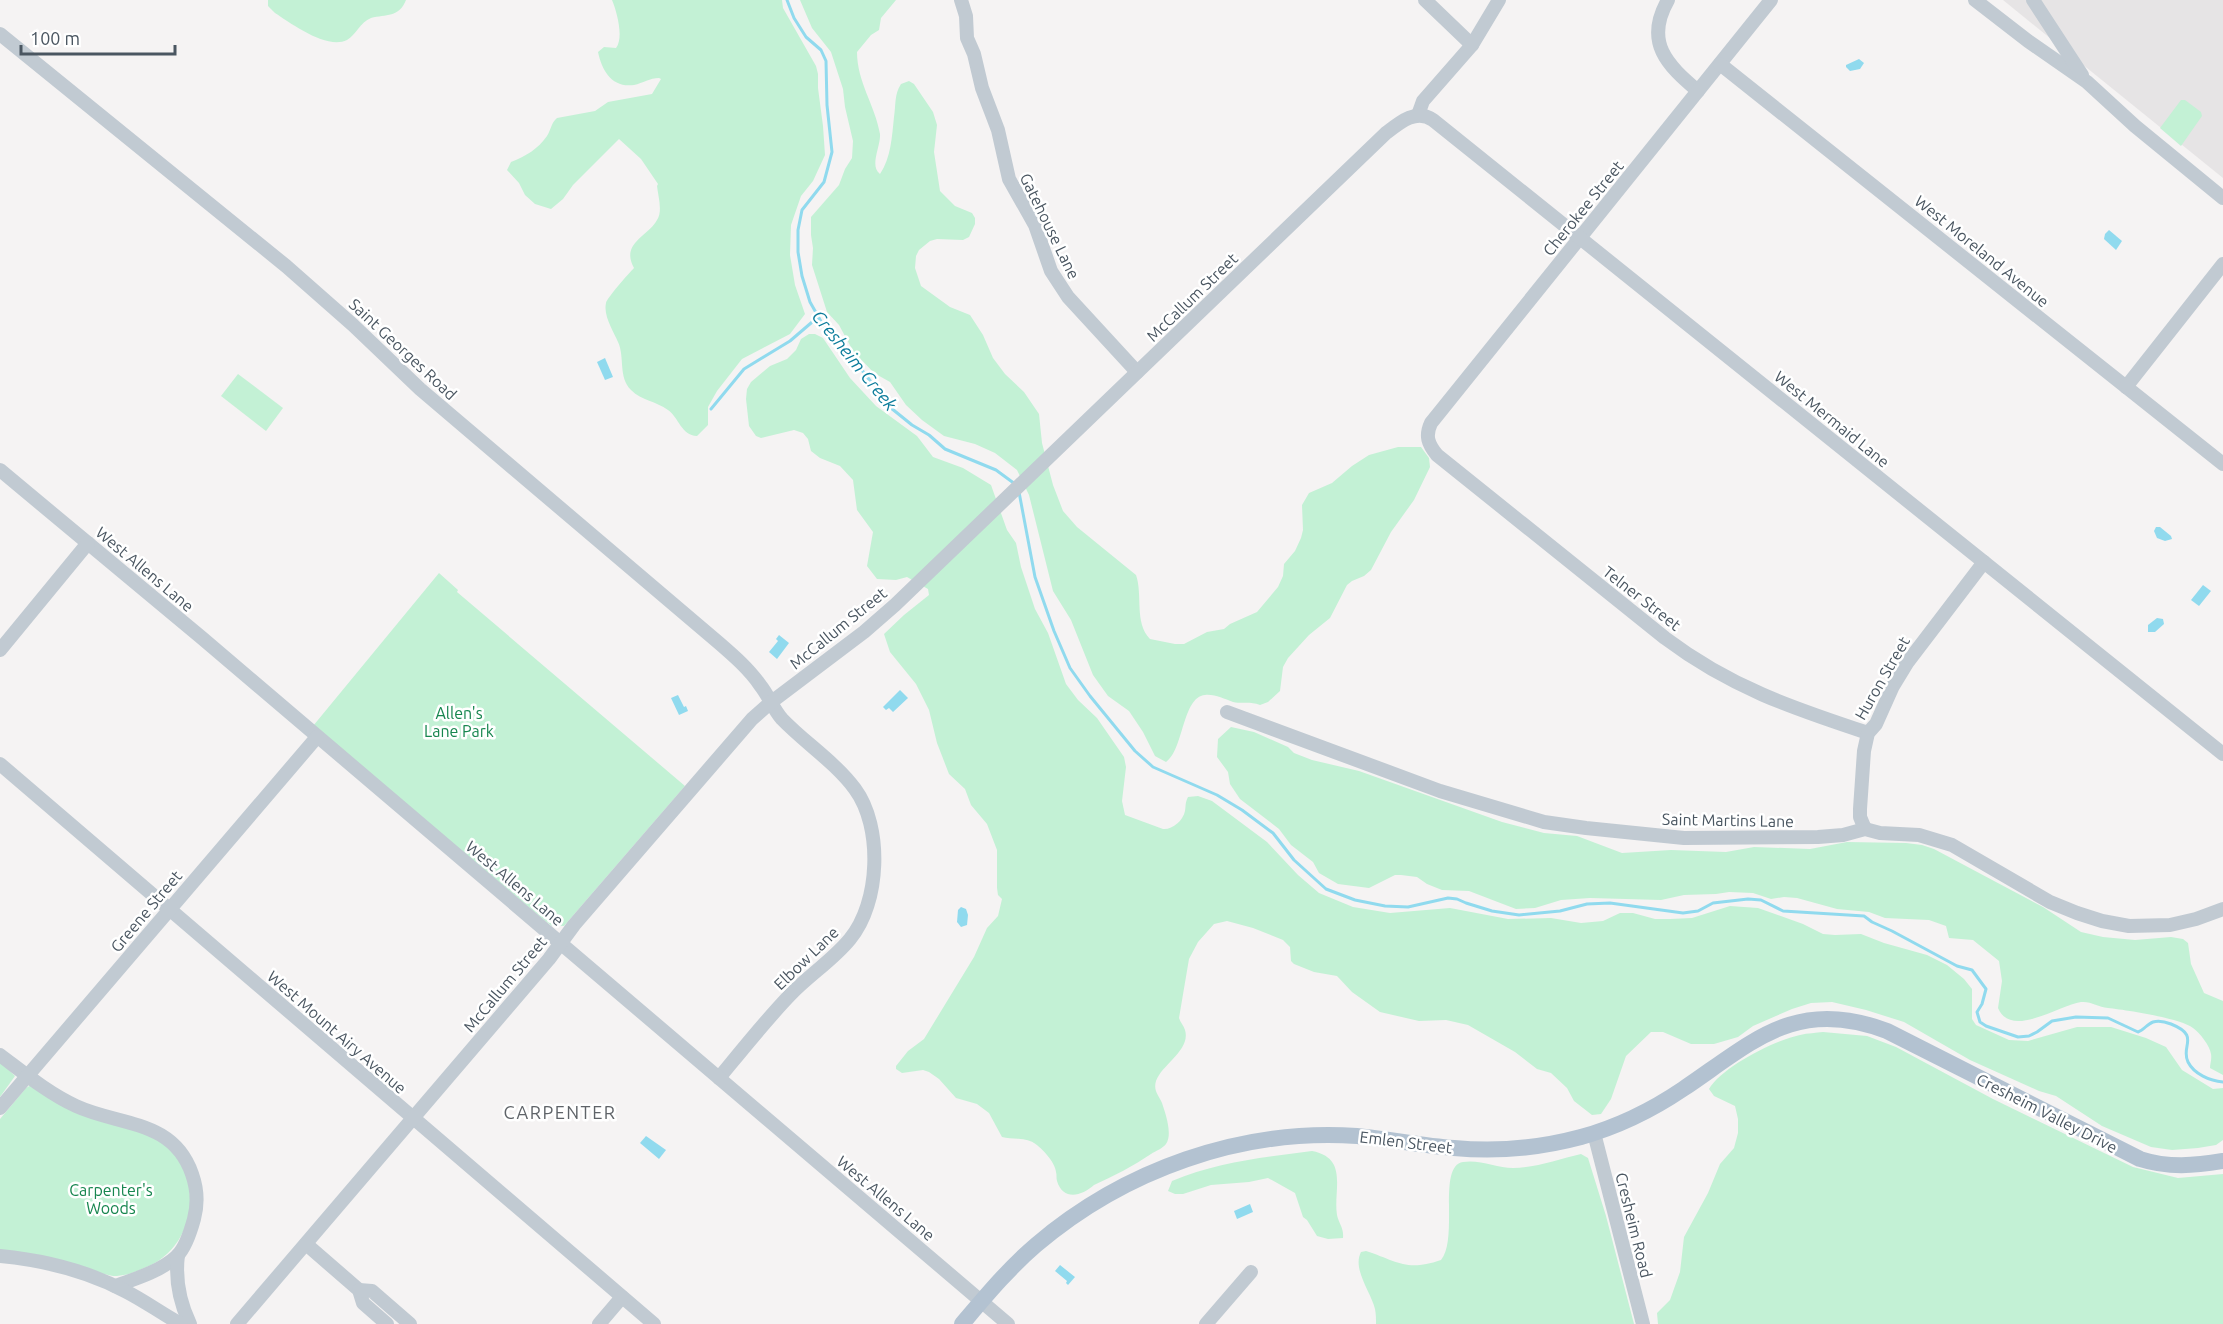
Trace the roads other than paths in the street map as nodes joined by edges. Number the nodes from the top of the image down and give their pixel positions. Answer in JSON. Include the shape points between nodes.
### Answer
{"nodes":[{"id":1,"x":961,"y":0,"type":"edge"},
{"id":2,"x":1425,"y":0,"type":"edge"},
{"id":3,"x":1499,"y":0,"type":"edge"},
{"id":4,"x":1668,"y":0,"type":"edge"},
{"id":5,"x":1975,"y":0,"type":"edge"},
{"id":6,"x":2033,"y":0,"type":"edge"},
{"id":7,"x":1765,"y":2,"type":"edge"},
{"id":8,"x":0,"y":34,"type":"edge"},
{"id":9,"x":1472,"y":45,"type":"junction"},
{"id":10,"x":1720,"y":64,"type":"junction"},
{"id":11,"x":2086,"y":81,"type":"junction"},
{"id":12,"x":1698,"y":91,"type":"junction"},
{"id":13,"x":1418,"y":115,"type":"junction"},
{"id":14,"x":2223,"y":198,"type":"edge"},
{"id":15,"x":1579,"y":238,"type":"junction"},
{"id":16,"x":2223,"y":264,"type":"edge"},
{"id":17,"x":1137,"y":372,"type":"junction"},
{"id":18,"x":2126,"y":387,"type":"junction"},
{"id":19,"x":1427,"y":439,"type":"joint"},
{"id":20,"x":2223,"y":464,"type":"edge"},
{"id":21,"x":0,"y":470,"type":"edge"},
{"id":22,"x":88,"y":543,"type":"junction"},
{"id":23,"x":1984,"y":562,"type":"junction"},
{"id":24,"x":0,"y":650,"type":"edge"},
{"id":25,"x":770,"y":703,"type":"junction"},
{"id":26,"x":1227,"y":712,"type":"dead end"},
{"id":27,"x":1868,"y":733,"type":"junction"},
{"id":28,"x":317,"y":737,"type":"junction"},
{"id":29,"x":2223,"y":754,"type":"edge"},
{"id":30,"x":0,"y":764,"type":"edge"},
{"id":31,"x":1865,"y":829,"type":"junction"},
{"id":32,"x":170,"y":909,"type":"junction"},
{"id":33,"x":2223,"y":909,"type":"edge"},
{"id":34,"x":561,"y":943,"type":"junction"},
{"id":35,"x":1879,"y":1028,"type":"joint"},
{"id":36,"x":0,"y":1055,"type":"edge"},
{"id":37,"x":27,"y":1076,"type":"junction"},
{"id":38,"x":719,"y":1078,"type":"junction"},
{"id":39,"x":0,"y":1108,"type":"edge"},
{"id":40,"x":412,"y":1118,"type":"junction"},
{"id":41,"x":1594,"y":1133,"type":"junction"},
{"id":42,"x":2223,"y":1161,"type":"edge"},
{"id":43,"x":306,"y":1244,"type":"junction"},
{"id":44,"x":178,"y":1255,"type":"junction"},
{"id":45,"x":0,"y":1256,"type":"edge"},
{"id":46,"x":1251,"y":1272,"type":"dead end"},
{"id":47,"x":116,"y":1286,"type":"junction"},
{"id":48,"x":359,"y":1290,"type":"junction"},
{"id":49,"x":622,"y":1297,"type":"junction"},
{"id":50,"x":981,"y":1301,"type":"junction"},
{"id":51,"x":182,"y":1324,"type":"edge"},
{"id":52,"x":190,"y":1324,"type":"edge"},
{"id":53,"x":237,"y":1324,"type":"edge"},
{"id":54,"x":387,"y":1324,"type":"edge"},
{"id":55,"x":410,"y":1324,"type":"edge"},
{"id":56,"x":599,"y":1324,"type":"edge"},
{"id":57,"x":654,"y":1324,"type":"edge"},
{"id":58,"x":962,"y":1324,"type":"edge"},
{"id":59,"x":1008,"y":1324,"type":"edge"},
{"id":60,"x":1206,"y":1324,"type":"edge"},
{"id":61,"x":1643,"y":1324,"type":"edge"}],
"edges":[{"from":1,"to":17,"type":"street","name":"Gatehouse Lane","via":[[967,38],[998,130],[1009,179],[1039,234],[1051,271],[1068,297]]},
{"from":2,"to":9,"type":"street"},
{"from":3,"to":9,"type":"street"},
{"from":4,"to":12,"type":"street","via":[[1660,22],[1663,55],[1676,73]]},
{"from":5,"to":11,"type":"street"},
{"from":6,"to":11,"type":"street"},
{"from":7,"to":10,"type":"street","name":"Cherokee Street"},
{"from":8,"to":25,"type":"street","name":"Saint Georges Road","via":[[336,309],[420,389],[735,657],[762,687]]},
{"from":9,"to":13,"type":"street","via":[[1432,89]]},
{"from":10,"to":12,"type":"street","name":"Cherokee Street"},
{"from":10,"to":18,"type":"street","name":"West Moreland Avenue"},
{"from":11,"to":14,"type":"street","via":[[2134,126]]},
{"from":12,"to":15,"type":"street","name":"Cherokee Street"},
{"from":13,"to":15,"type":"street","name":"West Mermaid Lane","via":[[1434,120]]},
{"from":13,"to":17,"type":"street","name":"McCallum Street","via":[[1401,121],[1386,134]]},
{"from":15,"to":19,"type":"street","name":"Cherokee Street","via":[[1431,423]]},
{"from":15,"to":23,"type":"street","name":"West Mermaid Lane"},
{"from":16,"to":18,"type":"street"},
{"from":17,"to":25,"type":"street","name":"McCallum Street","via":[[895,605]]},
{"from":18,"to":20,"type":"street","name":"West Moreland Avenue"},
{"from":19,"to":27,"type":"street","name":"Telner Street","via":[[1437,455],[1683,652],[1751,691]]},
{"from":21,"to":22,"type":"street","name":"West Allens Lane"},
{"from":22,"to":24,"type":"street"},
{"from":22,"to":28,"type":"street","name":"West Allens Lane"},
{"from":23,"to":27,"type":"street","name":"Huron Street","via":[[1907,663]]},
{"from":23,"to":29,"type":"street","name":"West Mermaid Lane"},
{"from":25,"to":34,"type":"street","name":"McCallum Street","via":[[737,735]]},
{"from":25,"to":38,"type":"street","name":"Elbow Lane","via":[[861,798],[874,839],[872,877],[866,911],[851,939],[790,995]]},
{"from":26,"to":31,"type":"street","name":"Saint Martins Lane","via":[[1440,791],[1552,824],[1684,838],[1818,837]]},
{"from":27,"to":31,"type":"street","name":"Huron Street","via":[[1860,809]]},
{"from":28,"to":32,"type":"street","name":"Greene Street"},
{"from":28,"to":34,"type":"street","name":"West Allens Lane"},
{"from":30,"to":32,"type":"street","name":"West Mount Airy Avenue"},
{"from":31,"to":33,"type":"street","name":"Saint Martins Lane","via":[[1941,841],[2050,902],[2108,922],[2170,925]]},
{"from":32,"to":37,"type":"street","name":"Greene Street"},
{"from":32,"to":40,"type":"street","name":"West Mount Airy Avenue"},
{"from":34,"to":38,"type":"street","name":"West Allens Lane"},
{"from":34,"to":40,"type":"street","name":"McCallum Street"},
{"from":35,"to":41,"type":"main road","name":"Emlen Street","via":[[1827,1018],[1780,1028],[1747,1044],[1665,1101]]},
{"from":35,"to":42,"type":"main road","name":"Cresheim Valley Drive","via":[[2140,1159],[2183,1166]]},
{"from":36,"to":37,"type":"street"},
{"from":37,"to":39,"type":"street","name":"Greene Street"},
{"from":37,"to":44,"type":"street","via":[[77,1106],[151,1129],[178,1149],[194,1178],[196,1203],[193,1222]]},
{"from":38,"to":50,"type":"street","name":"West Allens Lane"},
{"from":40,"to":43,"type":"street","name":"McCallum Street"},
{"from":40,"to":49,"type":"street","name":"West Mount Airy Avenue"},
{"from":41,"to":50,"type":"main road","name":"Emlen Street","via":[[1551,1144],[1505,1149],[1453,1148],[1329,1135],[1217,1149],[1146,1174],[1095,1202],[1036,1245]]},
{"from":41,"to":61,"type":"street","name":"Cresheim Road"},
{"from":43,"to":48,"type":"street"},
{"from":43,"to":53,"type":"street","name":"McCallum Street"},
{"from":44,"to":47,"type":"street","via":[[153,1271]]},
{"from":44,"to":52,"type":"street","via":[[179,1293]]},
{"from":45,"to":47,"type":"street","via":[[57,1266]]},
{"from":46,"to":60,"type":"street"},
{"from":47,"to":51,"type":"street"},
{"from":48,"to":54,"type":"street","via":[[363,1303]]},
{"from":48,"to":55,"type":"street","via":[[372,1292]]},
{"from":49,"to":56,"type":"street"},
{"from":49,"to":57,"type":"street","name":"West Mount Airy Avenue"},
{"from":50,"to":58,"type":"main road","name":"Emlen Street"},
{"from":50,"to":59,"type":"street","name":"West Allens Lane"}]}
